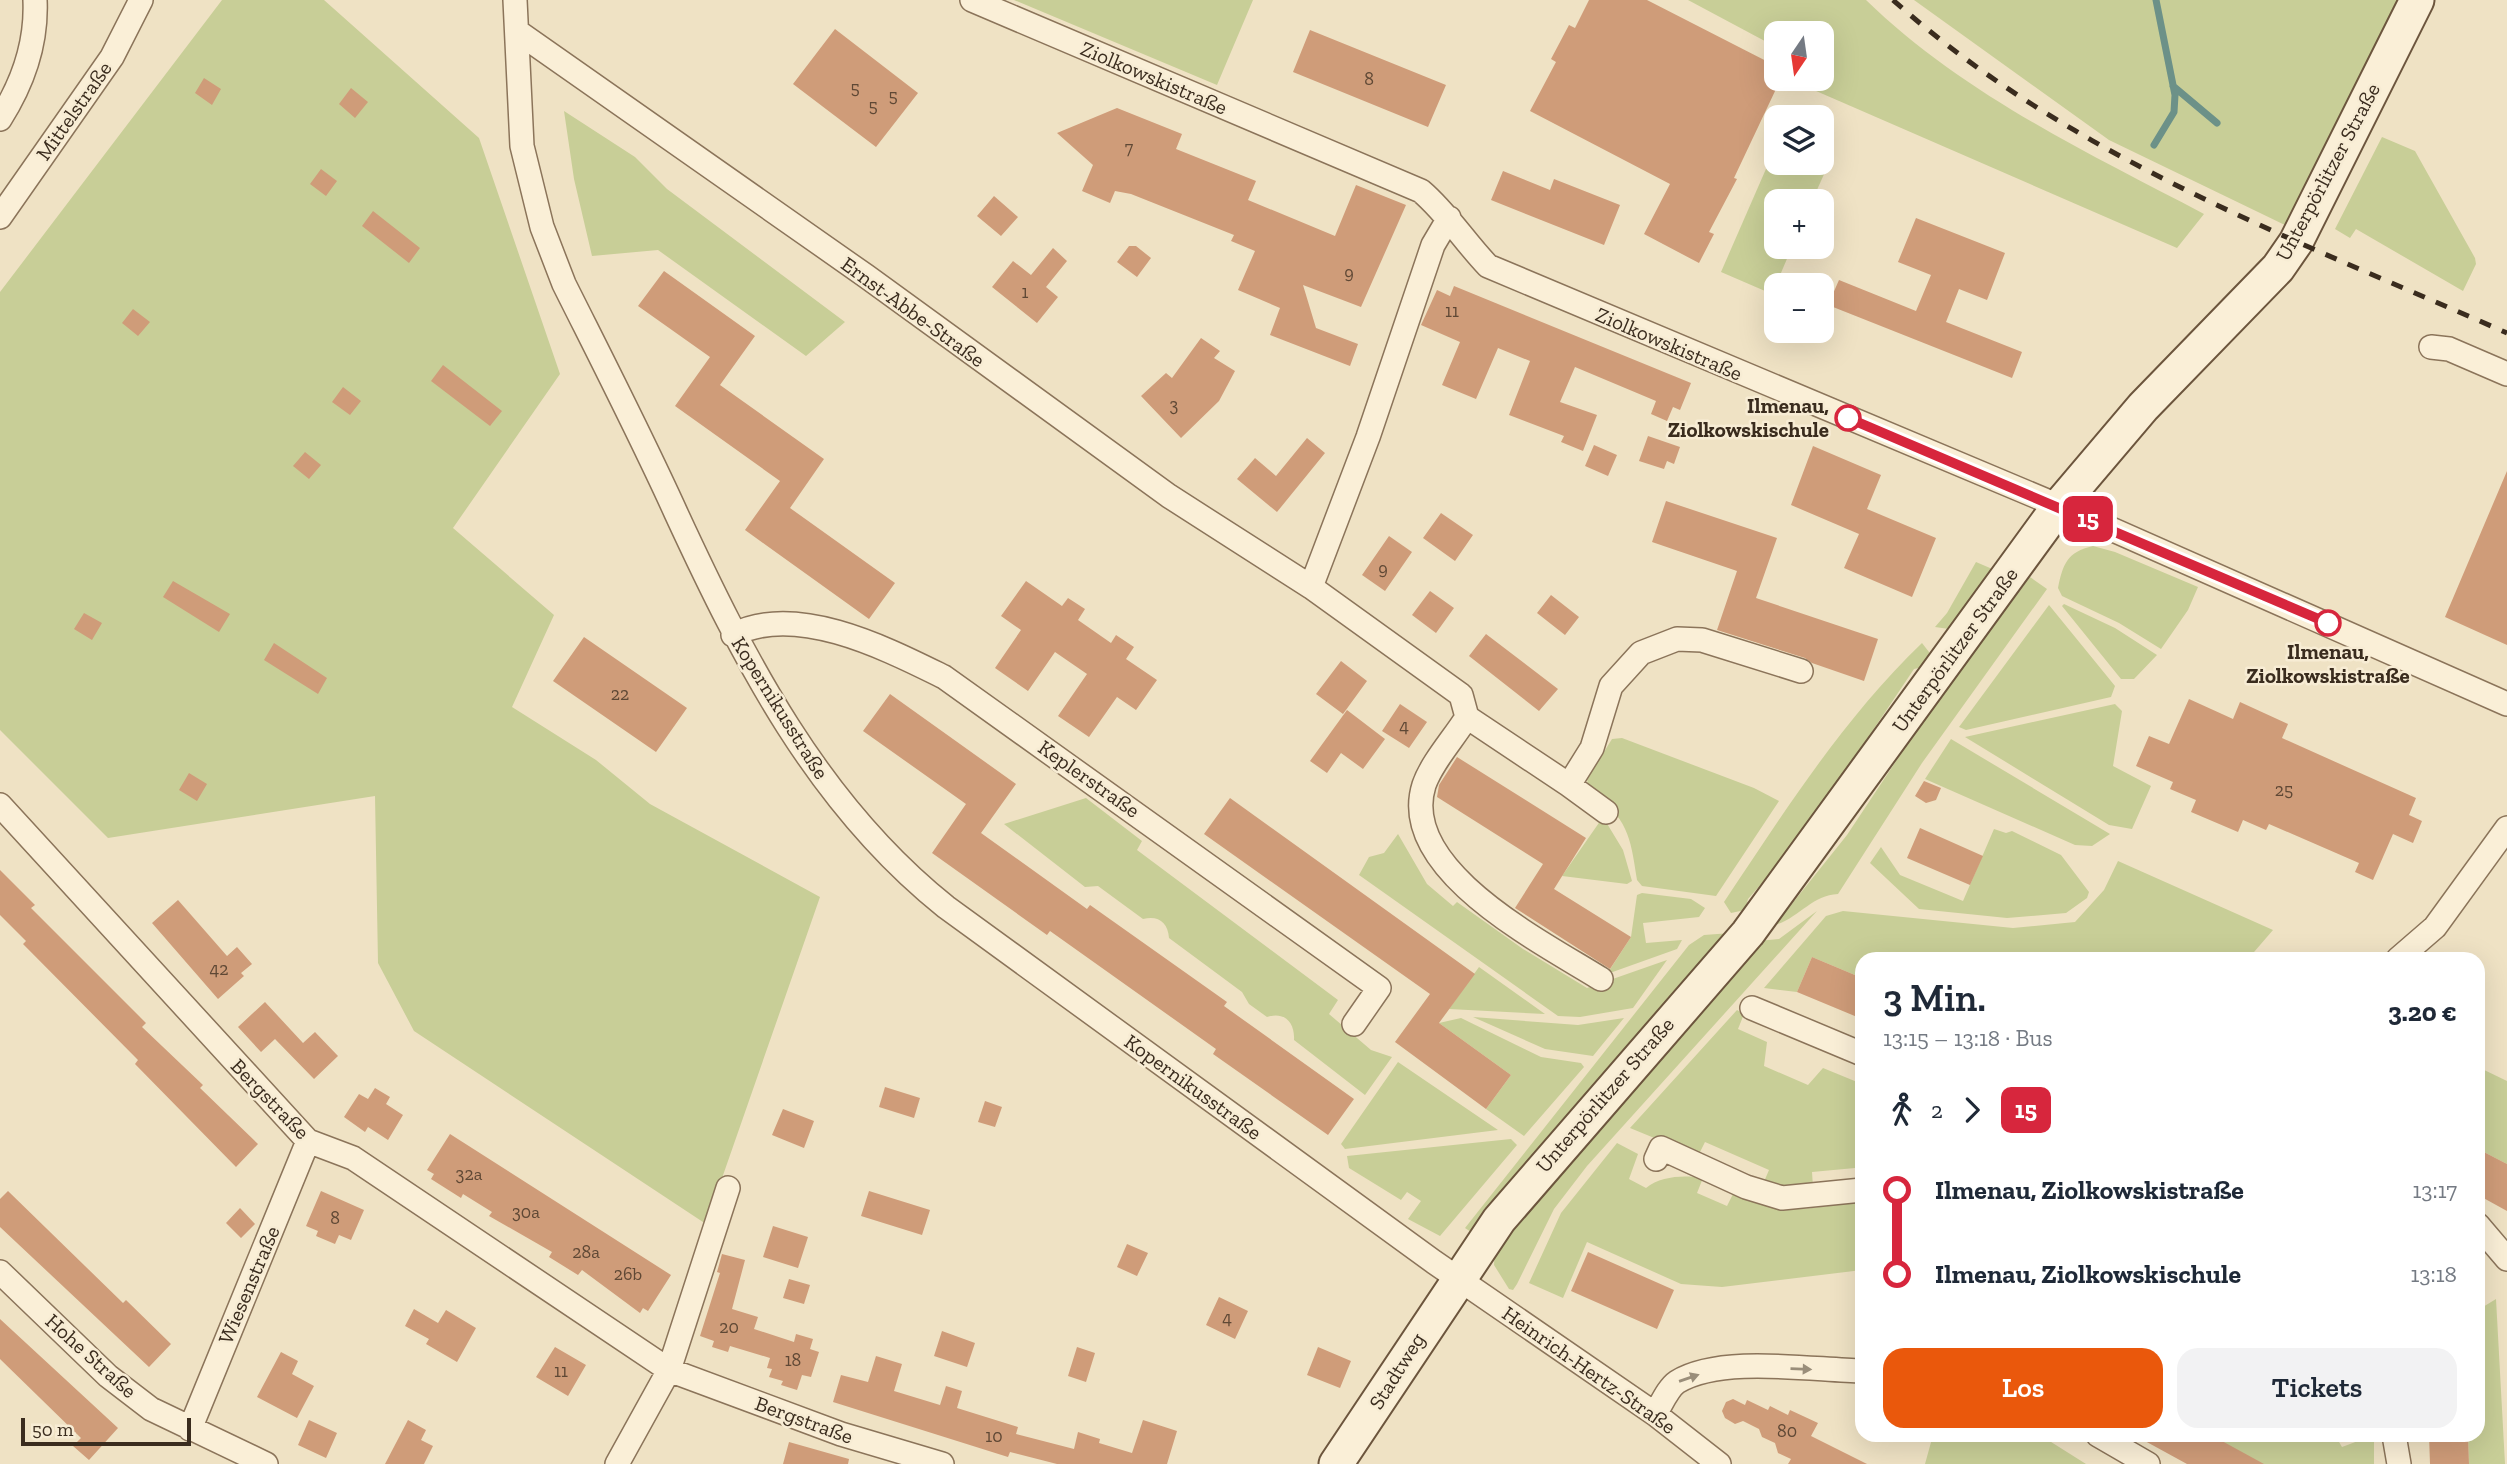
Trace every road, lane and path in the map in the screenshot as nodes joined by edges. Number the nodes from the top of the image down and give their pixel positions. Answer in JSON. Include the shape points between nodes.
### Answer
{"nodes":[{"id":1,"x":34,"y":0,"type":"edge"},
{"id":2,"x":515,"y":0,"type":"edge"},
{"id":3,"x":972,"y":0,"type":"edge"},
{"id":4,"x":2417,"y":0,"type":"edge"},
{"id":5,"x":139,"y":1,"type":"edge"},
{"id":6,"x":519,"y":32,"type":"junction"},
{"id":7,"x":0,"y":119,"type":"edge"},
{"id":8,"x":0,"y":217,"type":"edge"},
{"id":9,"x":1449,"y":218,"type":"junction"},
{"id":10,"x":2431,"y":347,"type":"dead end"},
{"id":11,"x":2507,"y":374,"type":"edge"},
{"id":12,"x":2059,"y":506,"type":"junction"},
{"id":13,"x":1311,"y":587,"type":"junction"},
{"id":14,"x":733,"y":635,"type":"junction"},
{"id":15,"x":1801,"y":671,"type":"dead end"},
{"id":16,"x":2507,"y":704,"type":"edge"},
{"id":17,"x":1467,"y":717,"type":"junction"},
{"id":18,"x":1569,"y":785,"type":"junction"},
{"id":19,"x":0,"y":805,"type":"edge"},
{"id":20,"x":1606,"y":812,"type":"dead end"},
{"id":21,"x":2507,"y":828,"type":"edge"},
{"id":22,"x":2407,"y":952,"type":"edge"},
{"id":23,"x":1601,"y":979,"type":"dead end"},
{"id":24,"x":1752,"y":1008,"type":"dead end"},
{"id":25,"x":1354,"y":1024,"type":"dead end"},
{"id":26,"x":1855,"y":1052,"type":"edge"},
{"id":27,"x":308,"y":1141,"type":"junction"},
{"id":28,"x":1656,"y":1159,"type":"dead end"},
{"id":29,"x":728,"y":1188,"type":"dead end"},
{"id":30,"x":1855,"y":1191,"type":"edge"},
{"id":31,"x":2485,"y":1233,"type":"edge"},
{"id":32,"x":2507,"y":1259,"type":"edge"},
{"id":33,"x":0,"y":1272,"type":"edge"},
{"id":34,"x":1457,"y":1278,"type":"junction"},
{"id":35,"x":668,"y":1370,"type":"junction"},
{"id":36,"x":1855,"y":1371,"type":"edge"},
{"id":37,"x":1655,"y":1413,"type":"junction"},
{"id":38,"x":190,"y":1429,"type":"junction"},
{"id":39,"x":2110,"y":1442,"type":"edge"},
{"id":40,"x":2394,"y":1442,"type":"edge"},
{"id":41,"x":267,"y":1464,"type":"edge"},
{"id":42,"x":617,"y":1464,"type":"edge"},
{"id":43,"x":942,"y":1464,"type":"edge"},
{"id":44,"x":1336,"y":1464,"type":"edge"},
{"id":45,"x":1719,"y":1464,"type":"edge"},
{"id":46,"x":2148,"y":1464,"type":"edge"},
{"id":47,"x":2399,"y":1464,"type":"edge"}],
"edges":[{"from":1,"to":7,"type":"street","via":[[36,22],[28,60],[17,93]]},
{"from":2,"to":6,"type":"street","name":"Kopernikusstraße"},
{"from":3,"to":9,"type":"street","name":"Ziolkowskistraße","via":[[1421,191]]},
{"from":4,"to":12,"type":"street","name":"Unterpörlitzer Straße","via":[[2296,242],[2278,268],[2143,407]]},
{"from":5,"to":8,"type":"street","name":"Mittelstraße","via":[[112,57]]},
{"from":6,"to":13,"type":"street","name":"Ernst-Abbe-Straße","via":[[1169,496]]},
{"from":6,"to":14,"type":"street","name":"Kopernikusstraße","via":[[522,146],[542,227],[564,284]]},
{"from":9,"to":12,"type":"street","name":"Ziolkowskistraße","via":[[1488,266]]},
{"from":9,"to":13,"type":"street","via":[[1433,244]]},
{"from":10,"to":11,"type":"street","via":[[2449,349]]},
{"from":12,"to":16,"type":"street","name":"Ziolkowskistraße"},
{"from":12,"to":34,"type":"street","name":"Unterpörlitzer Straße","via":[[1748,933],[1557,1149]]},
{"from":13,"to":17,"type":"street","name":"Ernst-Abbe-Straße","via":[[1461,695]]},
{"from":14,"to":25,"type":"street","name":"Keplerstraße","via":[[749,626],[785,623],[839,633],[890,650],[944,677],[1379,988]]},
{"from":14,"to":34,"type":"street","name":"Kopernikusstraße","via":[[798,746],[860,825],[919,885]]},
{"from":15,"to":18,"type":"street","via":[[1702,640],[1678,639],[1641,653],[1611,686],[1592,748]]},
{"from":17,"to":18,"type":"street"},
{"from":17,"to":23,"type":"street","via":[[1425,784],[1420,813],[1423,830],[1452,873],[1497,914]]},
{"from":18,"to":20,"type":"street"},
{"from":19,"to":27,"type":"street","name":"Bergstraße"},
{"from":21,"to":22,"type":"street","via":[[2423,939]]},
{"from":24,"to":26,"type":"street"},
{"from":27,"to":35,"type":"street","name":"Bergstraße","via":[[353,1158]]},
{"from":27,"to":38,"type":"street","name":"Wiesenstraße"},
{"from":28,"to":30,"type":"street","via":[[1661,1149],[1782,1198]]},
{"from":29,"to":35,"type":"street"},
{"from":31,"to":32,"type":"street"},
{"from":33,"to":38,"type":"street","name":"Hohe Straße","via":[[108,1376],[151,1409]]},
{"from":34,"to":37,"type":"street","name":"Heinrich-Hertz-Straße"},
{"from":34,"to":44,"type":"street","name":"Stadtweg"},
{"from":35,"to":42,"type":"street"},
{"from":35,"to":43,"type":"street","name":"Bergstraße","via":[[841,1434]]},
{"from":37,"to":36,"type":"street","one_way":true,"via":[[1675,1383],[1704,1373],[1740,1367]]},
{"from":37,"to":45,"type":"street","name":"Heinrich-Hertz-Straße"},
{"from":38,"to":41,"type":"street","name":"Hohe Straße"},
{"from":39,"to":46,"type":"street"},
{"from":40,"to":47,"type":"street"}]}
